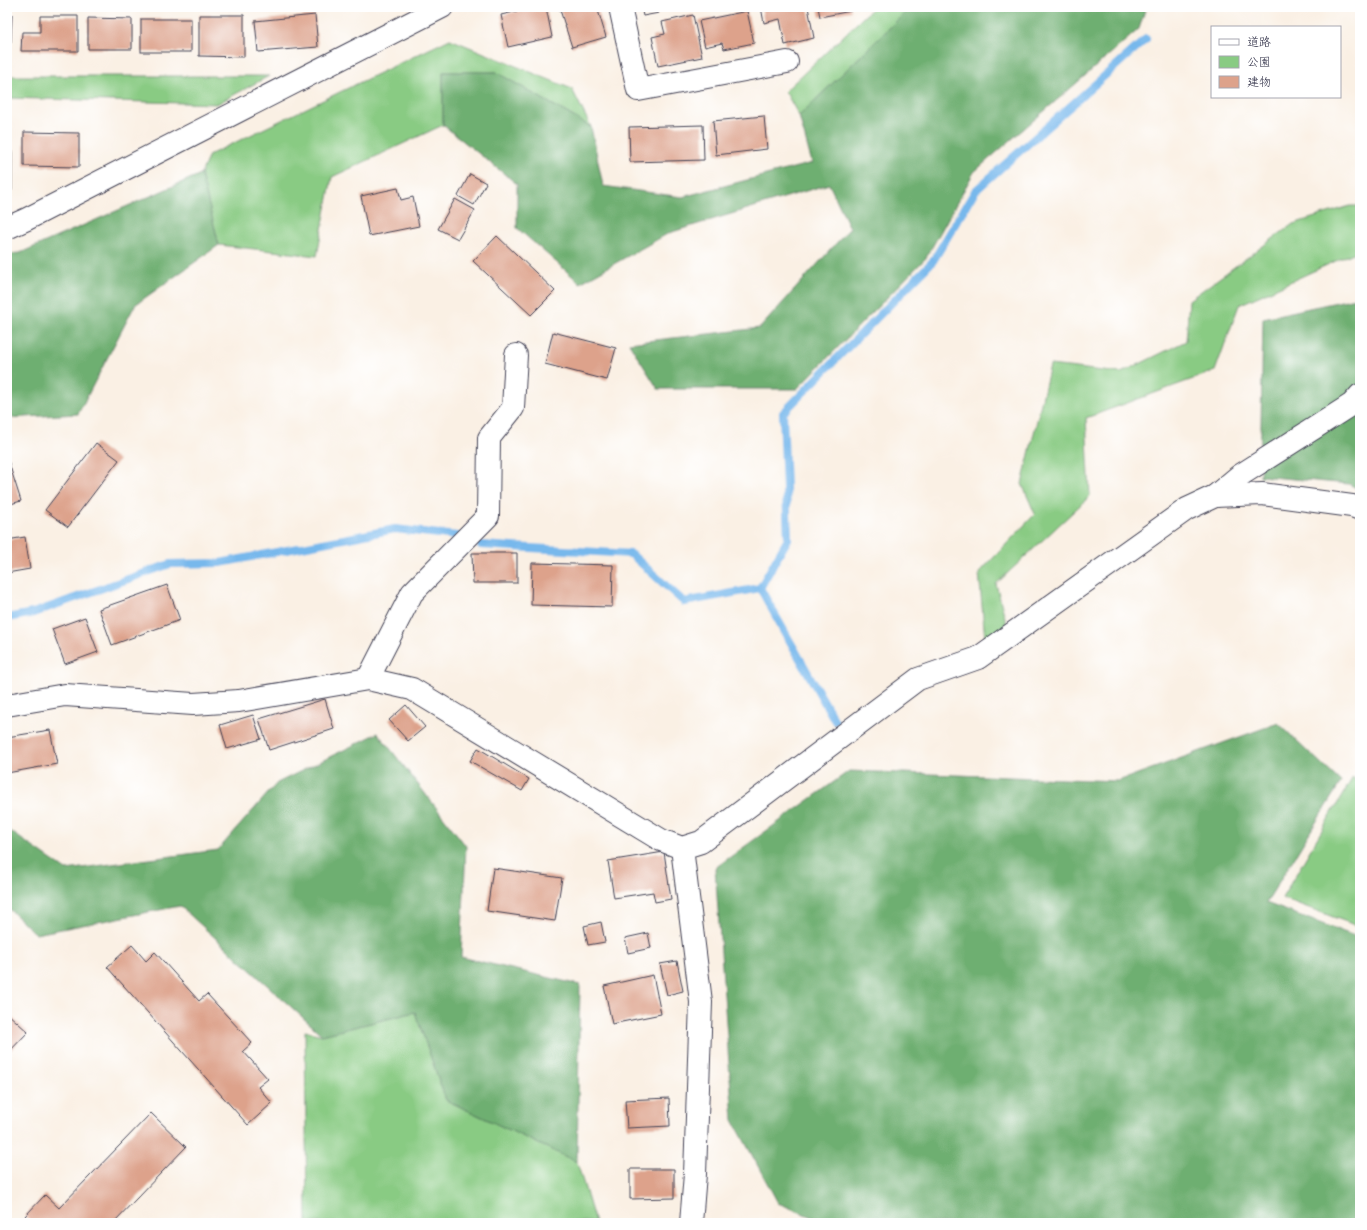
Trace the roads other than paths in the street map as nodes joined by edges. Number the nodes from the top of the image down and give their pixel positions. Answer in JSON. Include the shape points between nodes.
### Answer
{"nodes":[{"id":1,"x":442,"y":7,"type":"edge"},
{"id":2,"x":620,"y":7,"type":"edge"},
{"id":3,"x":787,"y":62,"type":"dead end"},
{"id":4,"x":7,"y":228,"type":"edge"},
{"id":5,"x":516,"y":355,"type":"dead end"},
{"id":6,"x":1360,"y":395,"type":"edge"},
{"id":7,"x":1215,"y":496,"type":"junction"},
{"id":8,"x":1360,"y":510,"type":"edge"},
{"id":9,"x":368,"y":679,"type":"junction"},
{"id":10,"x":7,"y":705,"type":"edge"},
{"id":11,"x":682,"y":848,"type":"junction"},
{"id":12,"x":691,"y":1223,"type":"edge"}],
"edges":[{"from":1,"to":4,"type":"street"},
{"from":2,"to":3,"type":"street","via":[[638,90]]},
{"from":5,"to":9,"type":"street","via":[[513,408],[489,438],[488,516],[412,593]]},
{"from":6,"to":7,"type":"street","via":[[1352,404],[1239,476]]},
{"from":7,"to":8,"type":"street","via":[[1262,494],[1352,506]]},
{"from":7,"to":11,"type":"street","via":[[1187,509],[978,658],[918,679],[701,842]]},
{"from":9,"to":10,"type":"street","via":[[239,701],[193,704],[65,695]]},
{"from":9,"to":11,"type":"street","via":[[412,689],[661,840]]},
{"from":11,"to":12,"type":"street","via":[[702,1002]]}]}
